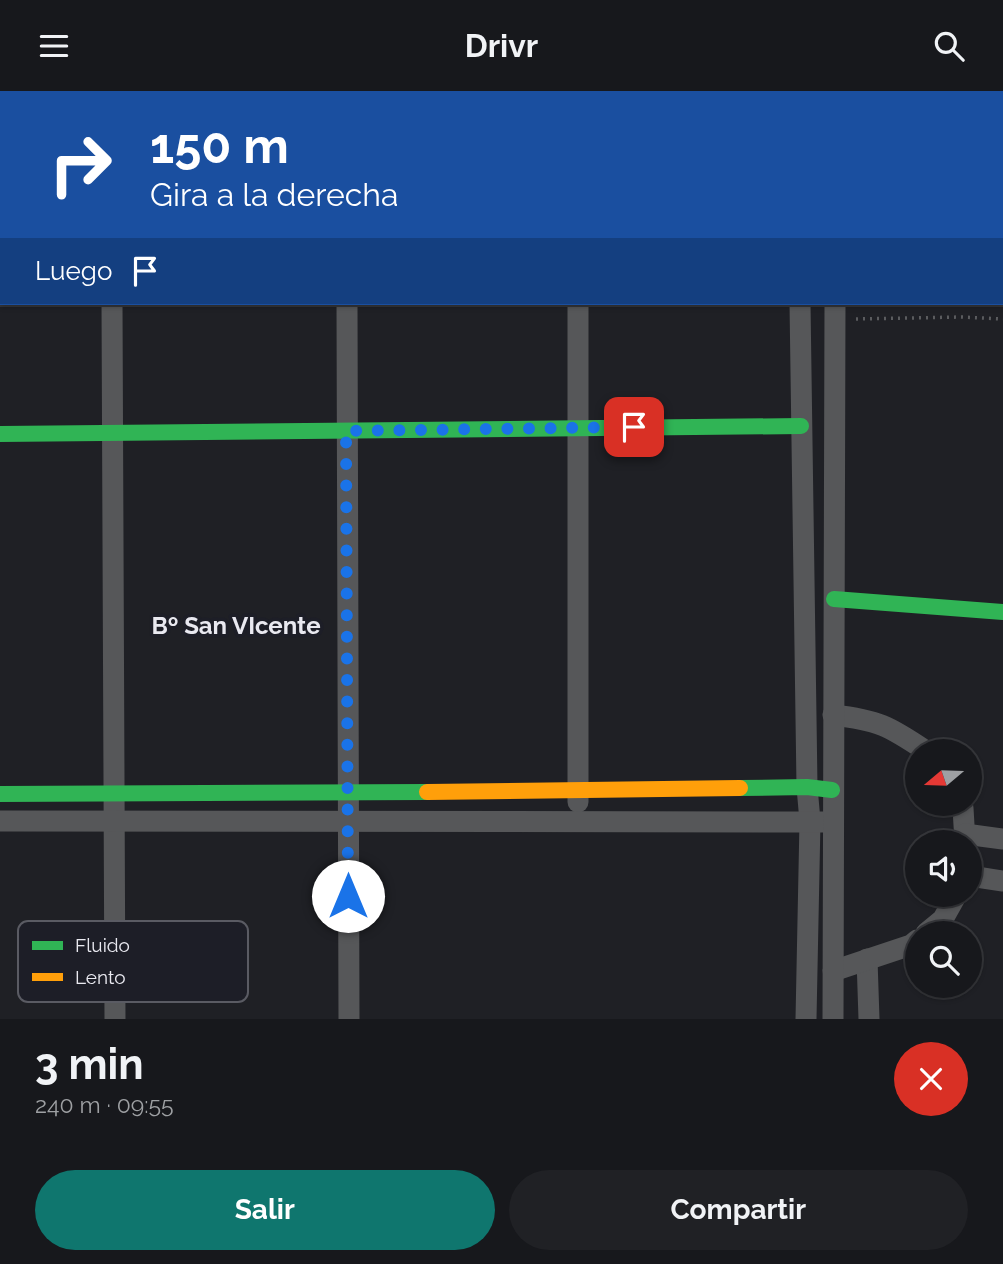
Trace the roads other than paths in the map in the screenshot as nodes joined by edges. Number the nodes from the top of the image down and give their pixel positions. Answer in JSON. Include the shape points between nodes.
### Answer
{"nodes":[{"id":1,"x":112,"y":305,"type":"edge"},
{"id":2,"x":347,"y":305,"type":"edge"},
{"id":3,"x":578,"y":305,"type":"edge"},
{"id":4,"x":800,"y":305,"type":"edge"},
{"id":5,"x":836,"y":311,"type":"edge"},
{"id":6,"x":802,"y":426,"type":"junction"},
{"id":7,"x":578,"y":427,"type":"junction"},
{"id":8,"x":346,"y":431,"type":"junction"},
{"id":9,"x":112,"y":433,"type":"junction"},
{"id":10,"x":0,"y":434,"type":"edge"},
{"id":11,"x":834,"y":599,"type":"junction"},
{"id":12,"x":1003,"y":612,"type":"edge"},
{"id":13,"x":833,"y":715,"type":"junction"},
{"id":14,"x":908,"y":739,"type":"edge"},
{"id":15,"x":807,"y":787,"type":"junction"},
{"id":16,"x":832,"y":790,"type":"junction"},
{"id":17,"x":578,"y":791,"type":"junction"},
{"id":18,"x":348,"y":792,"type":"junction"},
{"id":19,"x":0,"y":793,"type":"edge"},
{"id":20,"x":114,"y":793,"type":"junction"},
{"id":21,"x":0,"y":821,"type":"edge"},
{"id":22,"x":810,"y":821,"type":"junction"},
{"id":23,"x":114,"y":822,"type":"junction"},
{"id":24,"x":348,"y":822,"type":"junction"},
{"id":25,"x":578,"y":822,"type":"junction"},
{"id":26,"x":832,"y":822,"type":"junction"},
{"id":27,"x":982,"y":838,"type":"edge"},
{"id":28,"x":1003,"y":839,"type":"edge"},
{"id":29,"x":982,"y":878,"type":"edge"},
{"id":30,"x":1003,"y":881,"type":"edge"},
{"id":31,"x":115,"y":921,"type":"edge"},
{"id":32,"x":905,"y":947,"type":"edge"},
{"id":33,"x":867,"y":960,"type":"junction"},
{"id":34,"x":833,"y":971,"type":"junction"},
{"id":35,"x":349,"y":1019,"type":"edge"},
{"id":36,"x":806,"y":1019,"type":"edge"},
{"id":37,"x":833,"y":1019,"type":"edge"},
{"id":38,"x":869,"y":1019,"type":"edge"}],
"edges":[{"from":1,"to":9,"type":"street"},
{"from":2,"to":8,"type":"street"},
{"from":3,"to":7,"type":"street"},
{"from":4,"to":6,"type":"street"},
{"from":5,"to":11,"type":"street"},
{"from":6,"to":7,"type":"street"},
{"from":6,"to":15,"type":"street"},
{"from":7,"to":8,"type":"street"},
{"from":7,"to":17,"type":"street"},
{"from":8,"to":9,"type":"street"},
{"from":8,"to":18,"type":"street"},
{"from":9,"to":10,"type":"street"},
{"from":9,"to":20,"type":"street"},
{"from":11,"to":12,"type":"street"},
{"from":11,"to":13,"type":"street"},
{"from":13,"to":14,"type":"street","via":[[866,719]]},
{"from":13,"to":16,"type":"street"},
{"from":15,"to":16,"type":"street"},
{"from":15,"to":17,"type":"street"},
{"from":15,"to":22,"type":"street"},
{"from":16,"to":26,"type":"street"},
{"from":17,"to":18,"type":"street"},
{"from":17,"to":25,"type":"street"},
{"from":18,"to":20,"type":"street"},
{"from":18,"to":24,"type":"street"},
{"from":19,"to":20,"type":"street"},
{"from":20,"to":23,"type":"street"},
{"from":21,"to":23,"type":"street"},
{"from":22,"to":25,"type":"street"},
{"from":22,"to":26,"type":"street"},
{"from":22,"to":36,"type":"street"},
{"from":23,"to":24,"type":"street"},
{"from":23,"to":31,"type":"street"},
{"from":24,"to":25,"type":"street"},
{"from":24,"to":35,"type":"street"},
{"from":26,"to":34,"type":"street"},
{"from":27,"to":28,"type":"street"},
{"from":29,"to":30,"type":"street"},
{"from":32,"to":33,"type":"street"},
{"from":33,"to":34,"type":"street"},
{"from":33,"to":38,"type":"street"},
{"from":34,"to":37,"type":"street"}]}
